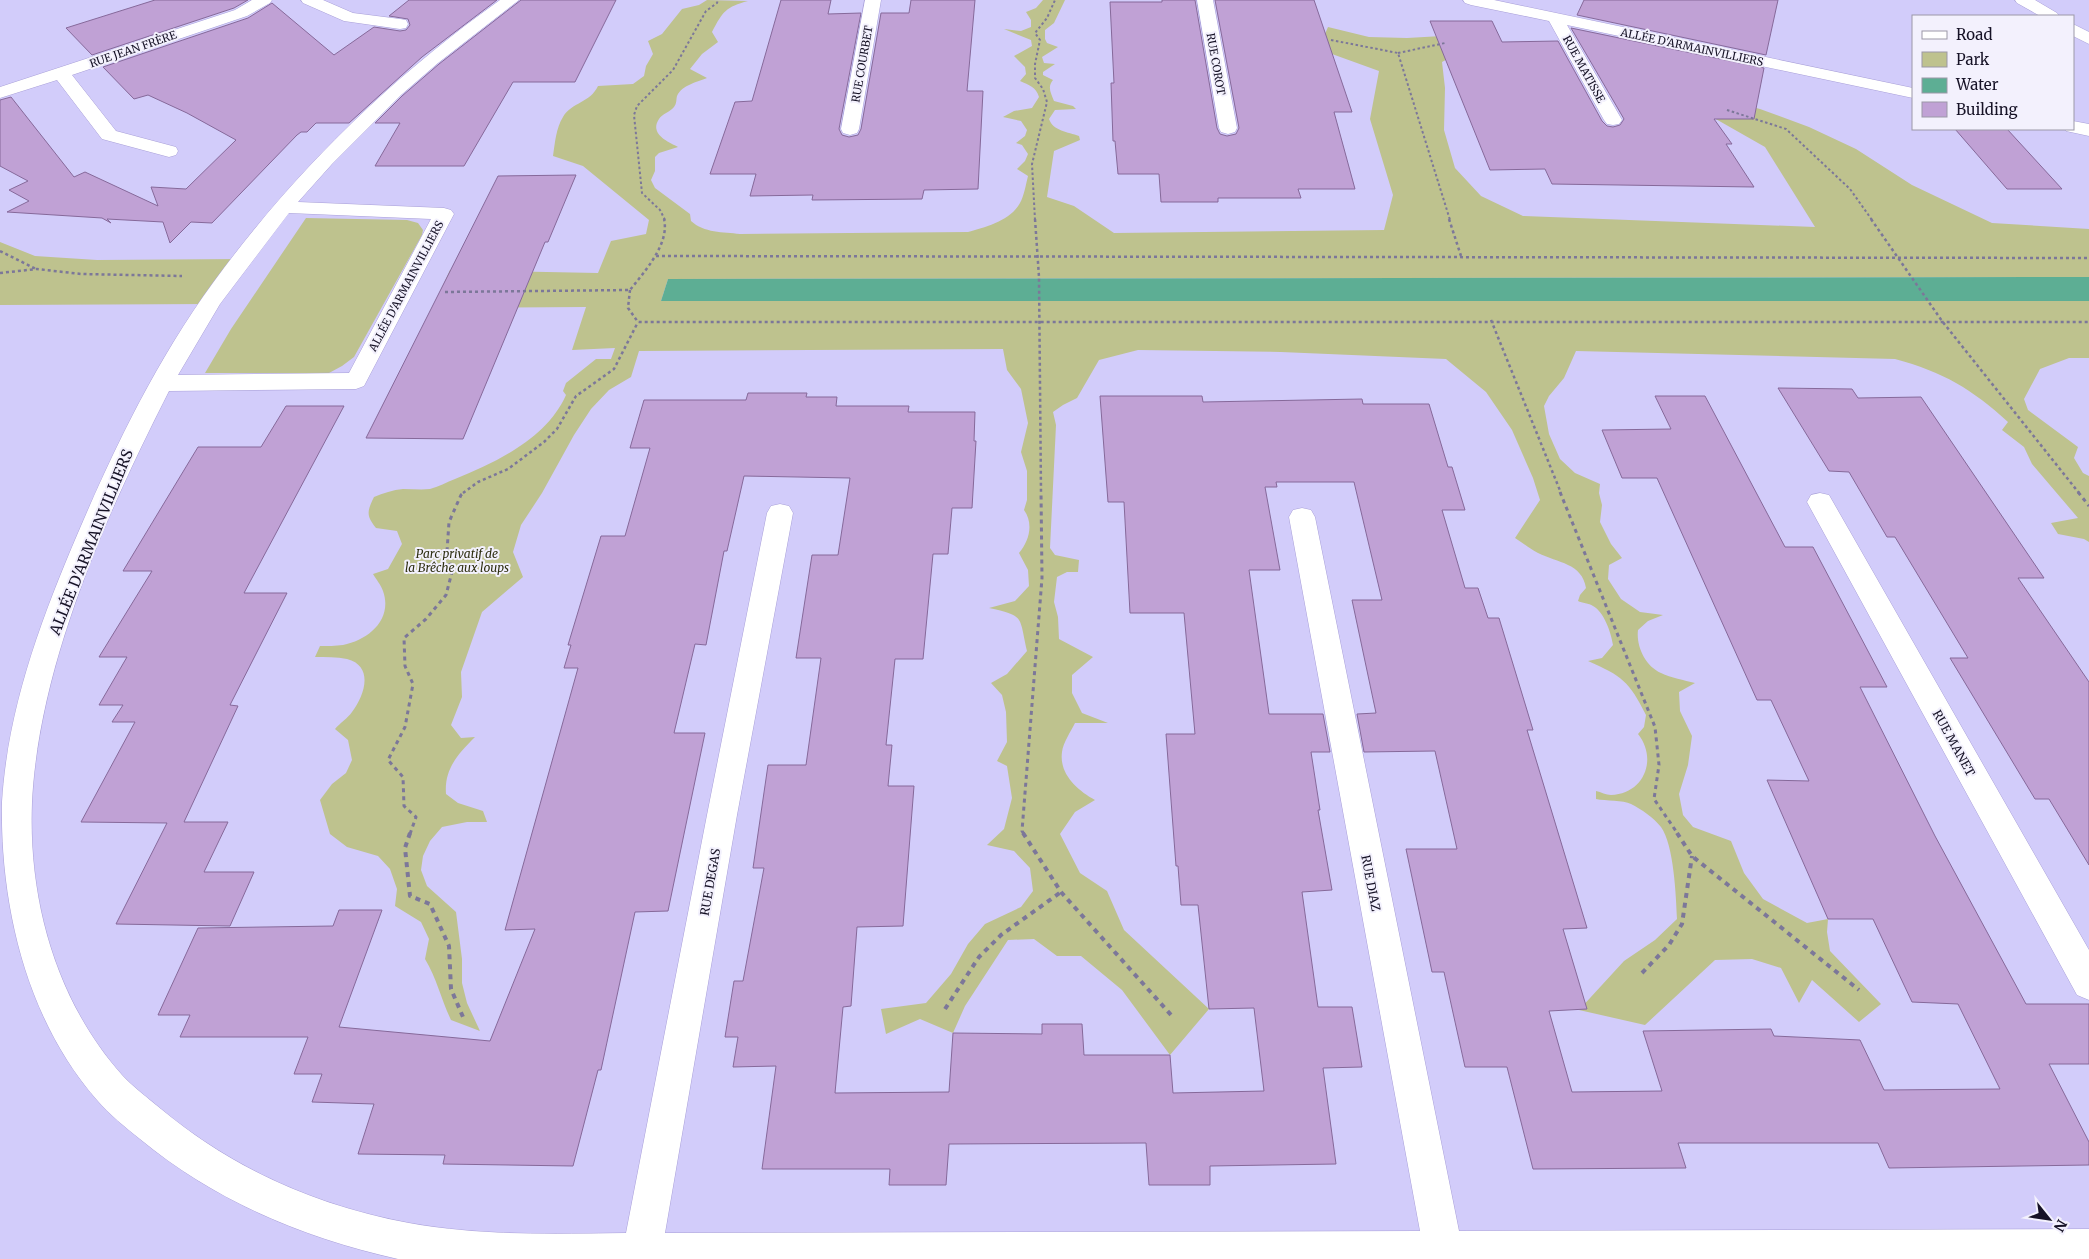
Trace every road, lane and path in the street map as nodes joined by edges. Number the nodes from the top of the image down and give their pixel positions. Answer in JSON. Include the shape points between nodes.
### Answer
{"nodes":[{"id":1,"x":264,"y":0,"type":"edge"},
{"id":2,"x":309,"y":0,"type":"edge"},
{"id":3,"x":511,"y":0,"type":"edge"},
{"id":4,"x":718,"y":0,"type":"edge"},
{"id":5,"x":873,"y":0,"type":"edge"},
{"id":6,"x":1055,"y":0,"type":"edge"},
{"id":7,"x":1205,"y":0,"type":"edge"},
{"id":8,"x":1471,"y":0,"type":"edge"},
{"id":9,"x":2023,"y":0,"type":"edge"},
{"id":10,"x":2049,"y":15,"type":"edge"},
{"id":11,"x":1555,"y":18,"type":"junction"},
{"id":12,"x":400,"y":24,"type":"dead end"},
{"id":13,"x":2074,"y":30,"type":"edge"},
{"id":14,"x":2089,"y":39,"type":"edge"},
{"id":15,"x":1331,"y":40,"type":"dead end"},
{"id":16,"x":1445,"y":43,"type":"dead end"},
{"id":17,"x":1398,"y":54,"type":"junction"},
{"id":18,"x":61,"y":73,"type":"junction"},
{"id":19,"x":0,"y":92,"type":"edge"},
{"id":20,"x":1912,"y":93,"type":"edge"},
{"id":21,"x":1727,"y":110,"type":"dead end"},
{"id":22,"x":1613,"y":120,"type":"dead end"},
{"id":23,"x":2074,"y":126,"type":"edge"},
{"id":24,"x":1228,"y":128,"type":"dead end"},
{"id":25,"x":850,"y":129,"type":"dead end"},
{"id":26,"x":2089,"y":130,"type":"edge"},
{"id":27,"x":169,"y":151,"type":"dead end"},
{"id":28,"x":283,"y":208,"type":"junction"},
{"id":29,"x":0,"y":251,"type":"edge"},
{"id":30,"x":656,"y":256,"type":"junction"},
{"id":31,"x":1461,"y":256,"type":"junction"},
{"id":32,"x":1038,"y":257,"type":"junction"},
{"id":33,"x":1896,"y":257,"type":"junction"},
{"id":34,"x":2089,"y":258,"type":"edge"},
{"id":35,"x":37,"y":269,"type":"junction"},
{"id":36,"x":0,"y":273,"type":"edge"},
{"id":37,"x":228,"y":278,"type":"junction"},
{"id":38,"x":630,"y":290,"type":"junction"},
{"id":39,"x":442,"y":292,"type":"dead end"},
{"id":40,"x":1491,"y":320,"type":"junction"},
{"id":41,"x":1942,"y":321,"type":"junction"},
{"id":42,"x":638,"y":322,"type":"junction"},
{"id":43,"x":2089,"y":322,"type":"edge"},
{"id":44,"x":1038,"y":323,"type":"junction"},
{"id":45,"x":162,"y":383,"type":"junction"},
{"id":46,"x":1820,"y":502,"type":"dead end"},
{"id":47,"x":2089,"y":506,"type":"edge"},
{"id":48,"x":780,"y":513,"type":"dead end"},
{"id":49,"x":1302,"y":517,"type":"dead end"},
{"id":50,"x":1692,"y":856,"type":"junction"},
{"id":51,"x":1060,"y":892,"type":"junction"},
{"id":52,"x":1642,"y":973,"type":"dead end"},
{"id":53,"x":2089,"y":983,"type":"edge"},
{"id":54,"x":1859,"y":990,"type":"dead end"},
{"id":55,"x":945,"y":1008,"type":"dead end"},
{"id":56,"x":1172,"y":1016,"type":"dead end"},
{"id":57,"x":463,"y":1017,"type":"dead end"},
{"id":58,"x":2089,"y":1248,"type":"edge"},
{"id":59,"x":1443,"y":1249,"type":"junction"},
{"id":60,"x":642,"y":1252,"type":"junction"}],
"edges":[{"from":1,"to":18,"type":"street","name":"RUE JEAN FRÈRE","via":[[241,13]]},
{"from":2,"to":12,"type":"street","via":[[350,18]]},
{"from":3,"to":28,"type":"street","name":"ALLÉE D'ARMAINVILLIERS","via":[[443,50],[366,117]]},
{"from":4,"to":30,"type":"path","via":[[706,11],[674,70],[637,106],[634,115],[642,193],[663,214],[666,225]]},
{"from":5,"to":25,"type":"street","name":"RUE COURBET"},
{"from":6,"to":32,"type":"path","via":[[1035,33],[1040,40],[1036,78],[1046,102],[1032,164]]},
{"from":7,"to":24,"type":"street","name":"RUE COROT"},
{"from":8,"to":11,"type":"street","name":"ALLÉE D'ARMAINVILLIERS"},
{"from":9,"to":10,"type":"street"},
{"from":11,"to":20,"type":"street","name":"ALLÉE D'ARMAINVILLIERS"},
{"from":11,"to":22,"type":"street","name":"RUE MATISSE"},
{"from":13,"to":14,"type":"street"},
{"from":15,"to":17,"type":"path"},
{"from":16,"to":17,"type":"path"},
{"from":17,"to":31,"type":"path"},
{"from":18,"to":19,"type":"street","name":"RUE JEAN FRÈRE"},
{"from":18,"to":27,"type":"street","via":[[109,135]]},
{"from":21,"to":33,"type":"path","via":[[1786,130],[1850,189]]},
{"from":23,"to":26,"type":"street"},
{"from":28,"to":37,"type":"street","name":"ALLÉE D'ARMAINVILLIERS"},
{"from":28,"to":45,"type":"street","name":"ALLÉE D'ARMAINVILLIERS","via":[[444,214],[356,381]]},
{"from":29,"to":35,"type":"path"},
{"from":30,"to":32,"type":"path"},
{"from":30,"to":38,"type":"path"},
{"from":31,"to":32,"type":"path"},
{"from":31,"to":33,"type":"path"},
{"from":32,"to":44,"type":"path"},
{"from":33,"to":34,"type":"path"},
{"from":33,"to":41,"type":"path"},
{"from":35,"to":36,"type":"path"},
{"from":35,"to":37,"type":"path","via":[[81,274]]},
{"from":37,"to":45,"type":"street","name":"ALLÉE D'ARMAINVILLIERS"},
{"from":38,"to":39,"type":"path"},
{"from":38,"to":42,"type":"path","via":[[628,308]]},
{"from":40,"to":41,"type":"path"},
{"from":40,"to":44,"type":"path"},
{"from":40,"to":50,"type":"path","via":[[1655,728],[1659,764],[1654,799]]},
{"from":41,"to":43,"type":"path"},
{"from":41,"to":47,"type":"path"},
{"from":42,"to":44,"type":"path"},
{"from":42,"to":57,"type":"path","via":[[614,369],[576,396],[557,429],[544,442],[508,468],[478,482],[461,495],[450,522],[446,551],[452,572],[446,595],[404,638],[405,666],[413,684],[405,727],[388,760],[403,777],[404,806],[416,817],[406,848],[410,896],[430,904],[449,946],[451,989]]},
{"from":44,"to":51,"type":"path","via":[[1042,578],[1022,831]]},
{"from":45,"to":60,"type":"street","name":"ALLÉE D'ARMAINVILLIERS","via":[[114,480],[67,592],[34,698],[21,765],[16,832],[18,879],[26,926],[44,979],[67,1030],[107,1086],[174,1144],[221,1175],[268,1199],[317,1218],[381,1237],[440,1247],[521,1254]]},
{"from":46,"to":53,"type":"street","name":"RUE MANET"},
{"from":48,"to":60,"type":"street","name":"RUE DEGAS"},
{"from":49,"to":59,"type":"street","name":"RUE DIAZ"},
{"from":50,"to":52,"type":"path","via":[[1682,924],[1669,945]]},
{"from":50,"to":54,"type":"path"},
{"from":51,"to":55,"type":"path","via":[[1001,935],[978,957]]},
{"from":51,"to":56,"type":"path"},
{"from":58,"to":59,"type":"street","name":"ALLÉE D'ARMAINVILLIERS"},
{"from":59,"to":60,"type":"street","name":"ALLÉE D'ARMAINVILLIERS"}]}
